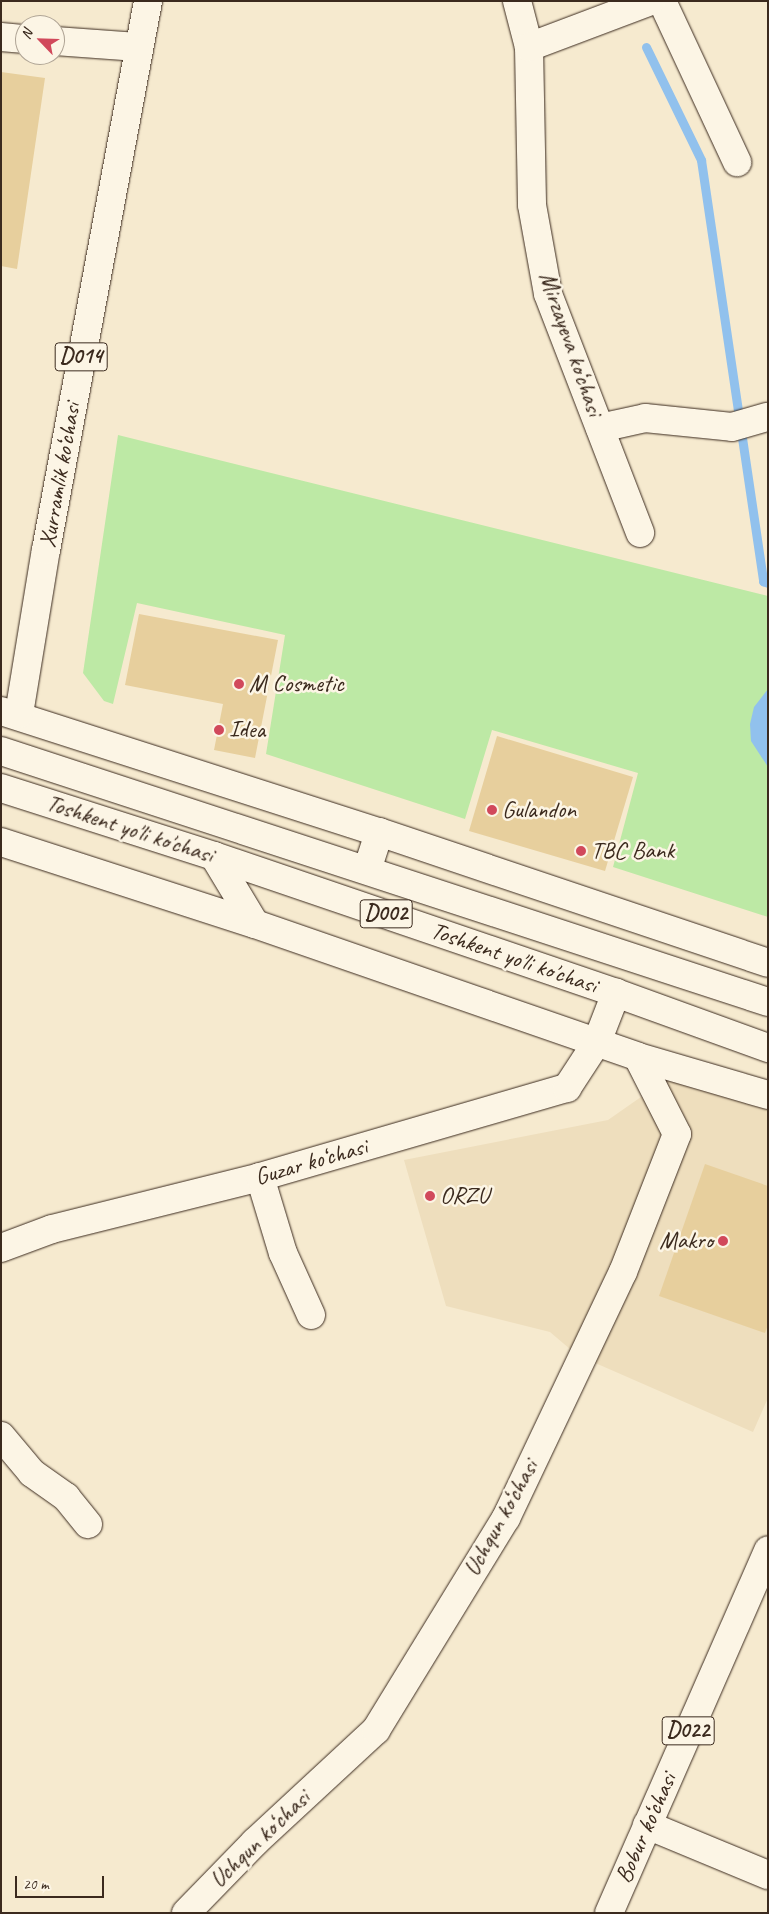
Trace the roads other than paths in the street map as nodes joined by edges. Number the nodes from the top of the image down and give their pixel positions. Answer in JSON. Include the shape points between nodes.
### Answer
{"nodes":[{"id":1,"x":148,"y":1,"type":"edge"},
{"id":2,"x":517,"y":1,"type":"edge"},
{"id":3,"x":651,"y":1,"type":"edge"},
{"id":4,"x":662,"y":1,"type":"edge"},
{"id":5,"x":1,"y":37,"type":"edge"},
{"id":6,"x":15,"y":38,"type":"edge"},
{"id":7,"x":65,"y":42,"type":"edge"},
{"id":8,"x":138,"y":47,"type":"junction"},
{"id":9,"x":530,"y":47,"type":"junction"},
{"id":10,"x":736,"y":162,"type":"dead end"},
{"id":11,"x":768,"y":417,"type":"edge"},
{"id":12,"x":600,"y":428,"type":"junction"},
{"id":13,"x":640,"y":533,"type":"dead end"},
{"id":14,"x":10,"y":712,"type":"edge"},
{"id":15,"x":1,"y":751,"type":"edge"},
{"id":16,"x":1,"y":788,"type":"edge"},
{"id":17,"x":379,"y":832,"type":"junction"},
{"id":18,"x":1,"y":842,"type":"edge"},
{"id":19,"x":214,"y":856,"type":"junction"},
{"id":20,"x":367,"y":870,"type":"junction"},
{"id":21,"x":255,"y":924,"type":"junction"},
{"id":22,"x":768,"y":963,"type":"edge"},
{"id":23,"x":616,"y":992,"type":"junction"},
{"id":24,"x":768,"y":1002,"type":"edge"},
{"id":25,"x":597,"y":1042,"type":"junction"},
{"id":26,"x":768,"y":1048,"type":"edge"},
{"id":27,"x":638,"y":1057,"type":"junction"},
{"id":28,"x":768,"y":1095,"type":"edge"},
{"id":29,"x":260,"y":1177,"type":"junction"},
{"id":30,"x":1,"y":1248,"type":"edge"},
{"id":31,"x":311,"y":1315,"type":"dead end"},
{"id":32,"x":1,"y":1436,"type":"edge"},
{"id":33,"x":88,"y":1524,"type":"dead end"},
{"id":34,"x":768,"y":1550,"type":"edge"},
{"id":35,"x":647,"y":1825,"type":"junction"},
{"id":36,"x":768,"y":1875,"type":"edge"},
{"id":37,"x":186,"y":1913,"type":"edge"},
{"id":38,"x":609,"y":1913,"type":"edge"}],
"edges":[{"from":1,"to":8,"type":"street","name":"Xurramlik ko‘chasi","number":"D014"},
{"from":2,"to":9,"type":"street","name":"Mirzayeva ko‘chasi"},
{"from":3,"to":9,"type":"street"},
{"from":4,"to":10,"type":"street"},
{"from":5,"to":6,"type":"street"},
{"from":7,"to":8,"type":"street"},
{"from":8,"to":14,"type":"street","name":"Xurramlik ko‘chasi","number":"D014"},
{"from":9,"to":12,"type":"street","name":"Mirzayeva ko‘chasi","via":[[532,205],[548,294]]},
{"from":11,"to":12,"type":"street","via":[[732,427],[645,418]]},
{"from":12,"to":13,"type":"street","name":"Mirzayeva ko‘chasi"},
{"from":14,"to":17,"type":"street"},
{"from":15,"to":20,"type":"street","name":"Toshkent yo'li ko'chasi","number":"D002"},
{"from":16,"to":19,"type":"street","name":"Toshkent yo'li ko'chasi","number":"D002"},
{"from":17,"to":20,"type":"street"},
{"from":17,"to":22,"type":"street"},
{"from":18,"to":21,"type":"street"},
{"from":19,"to":21,"type":"street"},
{"from":19,"to":23,"type":"street","name":"Toshkent yo'li ko'chasi","number":"D002"},
{"from":20,"to":24,"type":"street","name":"Toshkent yo'li ko'chasi","number":"D002"},
{"from":21,"to":25,"type":"street"},
{"from":23,"to":25,"type":"street","name":"Guzar ko‘chasi"},
{"from":23,"to":26,"type":"street","name":"Toshkent yo'li ko'chasi","number":"D002"},
{"from":25,"to":27,"type":"street"},
{"from":25,"to":29,"type":"street","name":"Guzar ko‘chasi","via":[[567,1088]]},
{"from":27,"to":28,"type":"street"},
{"from":27,"to":37,"type":"street","name":"Uchqun ko‘chasi","via":[[677,1134],[623,1272],[506,1518],[376,1730],[255,1842]]},
{"from":29,"to":30,"type":"street","name":"Guzar ko‘chasi","via":[[52,1229]]},
{"from":29,"to":31,"type":"street","via":[[283,1253]]},
{"from":32,"to":33,"type":"street","via":[[32,1473],[66,1497]]},
{"from":34,"to":35,"type":"street","name":"Bobur ko‘chasi","number":"D022"},
{"from":35,"to":36,"type":"street"},
{"from":35,"to":38,"type":"street","name":"Bobur ko‘chasi","number":"D022"}]}
